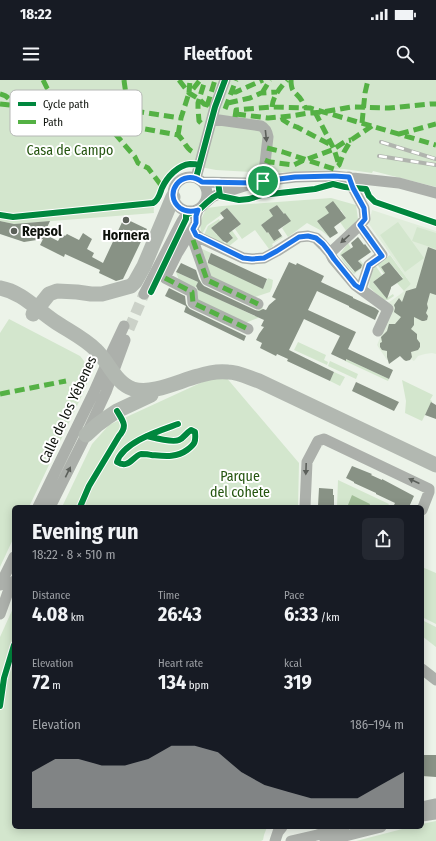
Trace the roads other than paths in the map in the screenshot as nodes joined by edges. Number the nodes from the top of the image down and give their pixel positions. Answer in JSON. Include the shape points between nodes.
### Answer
{"nodes":[{"id":1,"x":225,"y":80,"type":"edge"},
{"id":2,"x":212,"y":118,"type":"junction"},
{"id":3,"x":349,"y":177,"type":"junction"},
{"id":4,"x":199,"y":180,"type":"junction"},
{"id":5,"x":259,"y":182,"type":"junction"},
{"id":6,"x":436,"y":193,"type":"edge"},
{"id":7,"x":175,"y":201,"type":"junction"},
{"id":8,"x":198,"y":208,"type":"junction"},
{"id":9,"x":360,"y":225,"type":"junction"},
{"id":10,"x":193,"y":229,"type":"junction"},
{"id":11,"x":193,"y":240,"type":"dead end"},
{"id":12,"x":330,"y":253,"type":"junction"},
{"id":13,"x":0,"y":288,"type":"edge"},
{"id":14,"x":361,"y":289,"type":"junction"},
{"id":15,"x":0,"y":296,"type":"edge"},
{"id":16,"x":258,"y":304,"type":"dead end"},
{"id":17,"x":37,"y":311,"type":"junction"},
{"id":18,"x":127,"y":327,"type":"tunnel mouth"},
{"id":19,"x":248,"y":329,"type":"dead end"},
{"id":20,"x":378,"y":331,"type":"dead end"},
{"id":21,"x":109,"y":371,"type":"junction"},
{"id":22,"x":151,"y":395,"type":"junction"},
{"id":23,"x":86,"y":435,"type":"junction"},
{"id":24,"x":436,"y":465,"type":"edge"},
{"id":25,"x":436,"y":473,"type":"edge"},
{"id":26,"x":39,"y":505,"type":"edge"},
{"id":27,"x":51,"y":505,"type":"edge"},
{"id":28,"x":305,"y":505,"type":"edge"},
{"id":29,"x":424,"y":505,"type":"edge"},
{"id":30,"x":12,"y":561,"type":"edge"},
{"id":31,"x":12,"y":584,"type":"edge"},
{"id":32,"x":0,"y":585,"type":"edge"},
{"id":33,"x":0,"y":614,"type":"edge"},
{"id":34,"x":424,"y":671,"type":"edge"},
{"id":35,"x":436,"y":680,"type":"edge"},
{"id":36,"x":436,"y":804,"type":"edge"},
{"id":37,"x":424,"y":807,"type":"edge"},
{"id":38,"x":436,"y":814,"type":"edge"},
{"id":39,"x":424,"y":816,"type":"edge"},
{"id":40,"x":280,"y":829,"type":"edge"},
{"id":41,"x":338,"y":829,"type":"edge"},
{"id":42,"x":367,"y":829,"type":"edge"},
{"id":43,"x":318,"y":836,"type":"edge"},
{"id":44,"x":275,"y":841,"type":"edge"},
{"id":45,"x":291,"y":841,"type":"edge"}],
"edges":[{"from":1,"to":2,"type":"street"},
{"from":2,"to":4,"type":"street"},
{"from":2,"to":5,"type":"street","one_way":true,"via":[[261,126],[268,133]]},
{"from":3,"to":5,"type":"street","via":[[295,177]]},
{"from":3,"to":6,"type":"street","via":[[399,183]]},
{"from":3,"to":9,"type":"street","via":[[364,208],[365,219]]},
{"from":4,"to":5,"type":"street"},
{"from":4,"to":7,"type":"street","via":[[189,177],[178,182],[174,189]]},
{"from":4,"to":8,"type":"street","via":[[208,193]]},
{"from":5,"to":8,"type":"street","via":[[219,194]]},
{"from":7,"to":8,"type":"street","via":[[184,210]]},
{"from":7,"to":8,"type":"street","via":[[177,215],[142,293],[182,221],[186,215]]},
{"from":7,"to":17,"type":"highway","via":[[144,266],[130,286],[102,294],[57,291],[48,294]]},
{"from":8,"to":10,"type":"street"},
{"from":9,"to":12,"type":"street","one_way":true},
{"from":9,"to":14,"type":"street","via":[[382,256],[369,265]]},
{"from":10,"to":12,"type":"street","via":[[196,235],[243,258],[264,258],[299,237],[308,236],[316,238]]},
{"from":10,"to":19,"type":"street","via":[[165,278],[192,292],[193,303]]},
{"from":11,"to":16,"type":"street","via":[[207,280]]},
{"from":12,"to":14,"type":"street"},
{"from":13,"to":17,"type":"highway","via":[[13,291]]},
{"from":14,"to":20,"type":"street","via":[[388,309]]},
{"from":15,"to":17,"type":"highway"},
{"from":17,"to":21,"type":"highway","via":[[42,322],[89,351]]},
{"from":18,"to":21,"type":"street","name":"Calle de los Yébenes"},
{"from":21,"to":22,"type":"highway","via":[[113,383],[124,392]]},
{"from":21,"to":23,"type":"street","name":"Calle de los Yébenes","via":[[106,392]]},
{"from":21,"to":24,"type":"highway","via":[[127,386],[144,390],[212,372],[239,373]]},
{"from":21,"to":26,"type":"street","name":"Calle de los Yébenes","via":[[94,394]]},
{"from":22,"to":23,"type":"highway","via":[[108,416]]},
{"from":22,"to":25,"type":"highway","via":[[212,381],[232,381],[254,388]]},
{"from":27,"to":23,"type":"street","name":"Calle de los Yébenes","one_way":true},
{"from":29,"to":28,"type":"street","one_way":true,"via":[[429,489],[324,438],[318,441],[306,462]]},
{"from":30,"to":32,"type":"street"},
{"from":31,"to":33,"type":"street"},
{"from":34,"to":35,"type":"street"},
{"from":36,"to":37,"type":"street"},
{"from":38,"to":39,"type":"street"},
{"from":40,"to":44,"type":"street"},
{"from":41,"to":43,"type":"street"},
{"from":42,"to":43,"type":"street"},
{"from":43,"to":45,"type":"street"}]}
